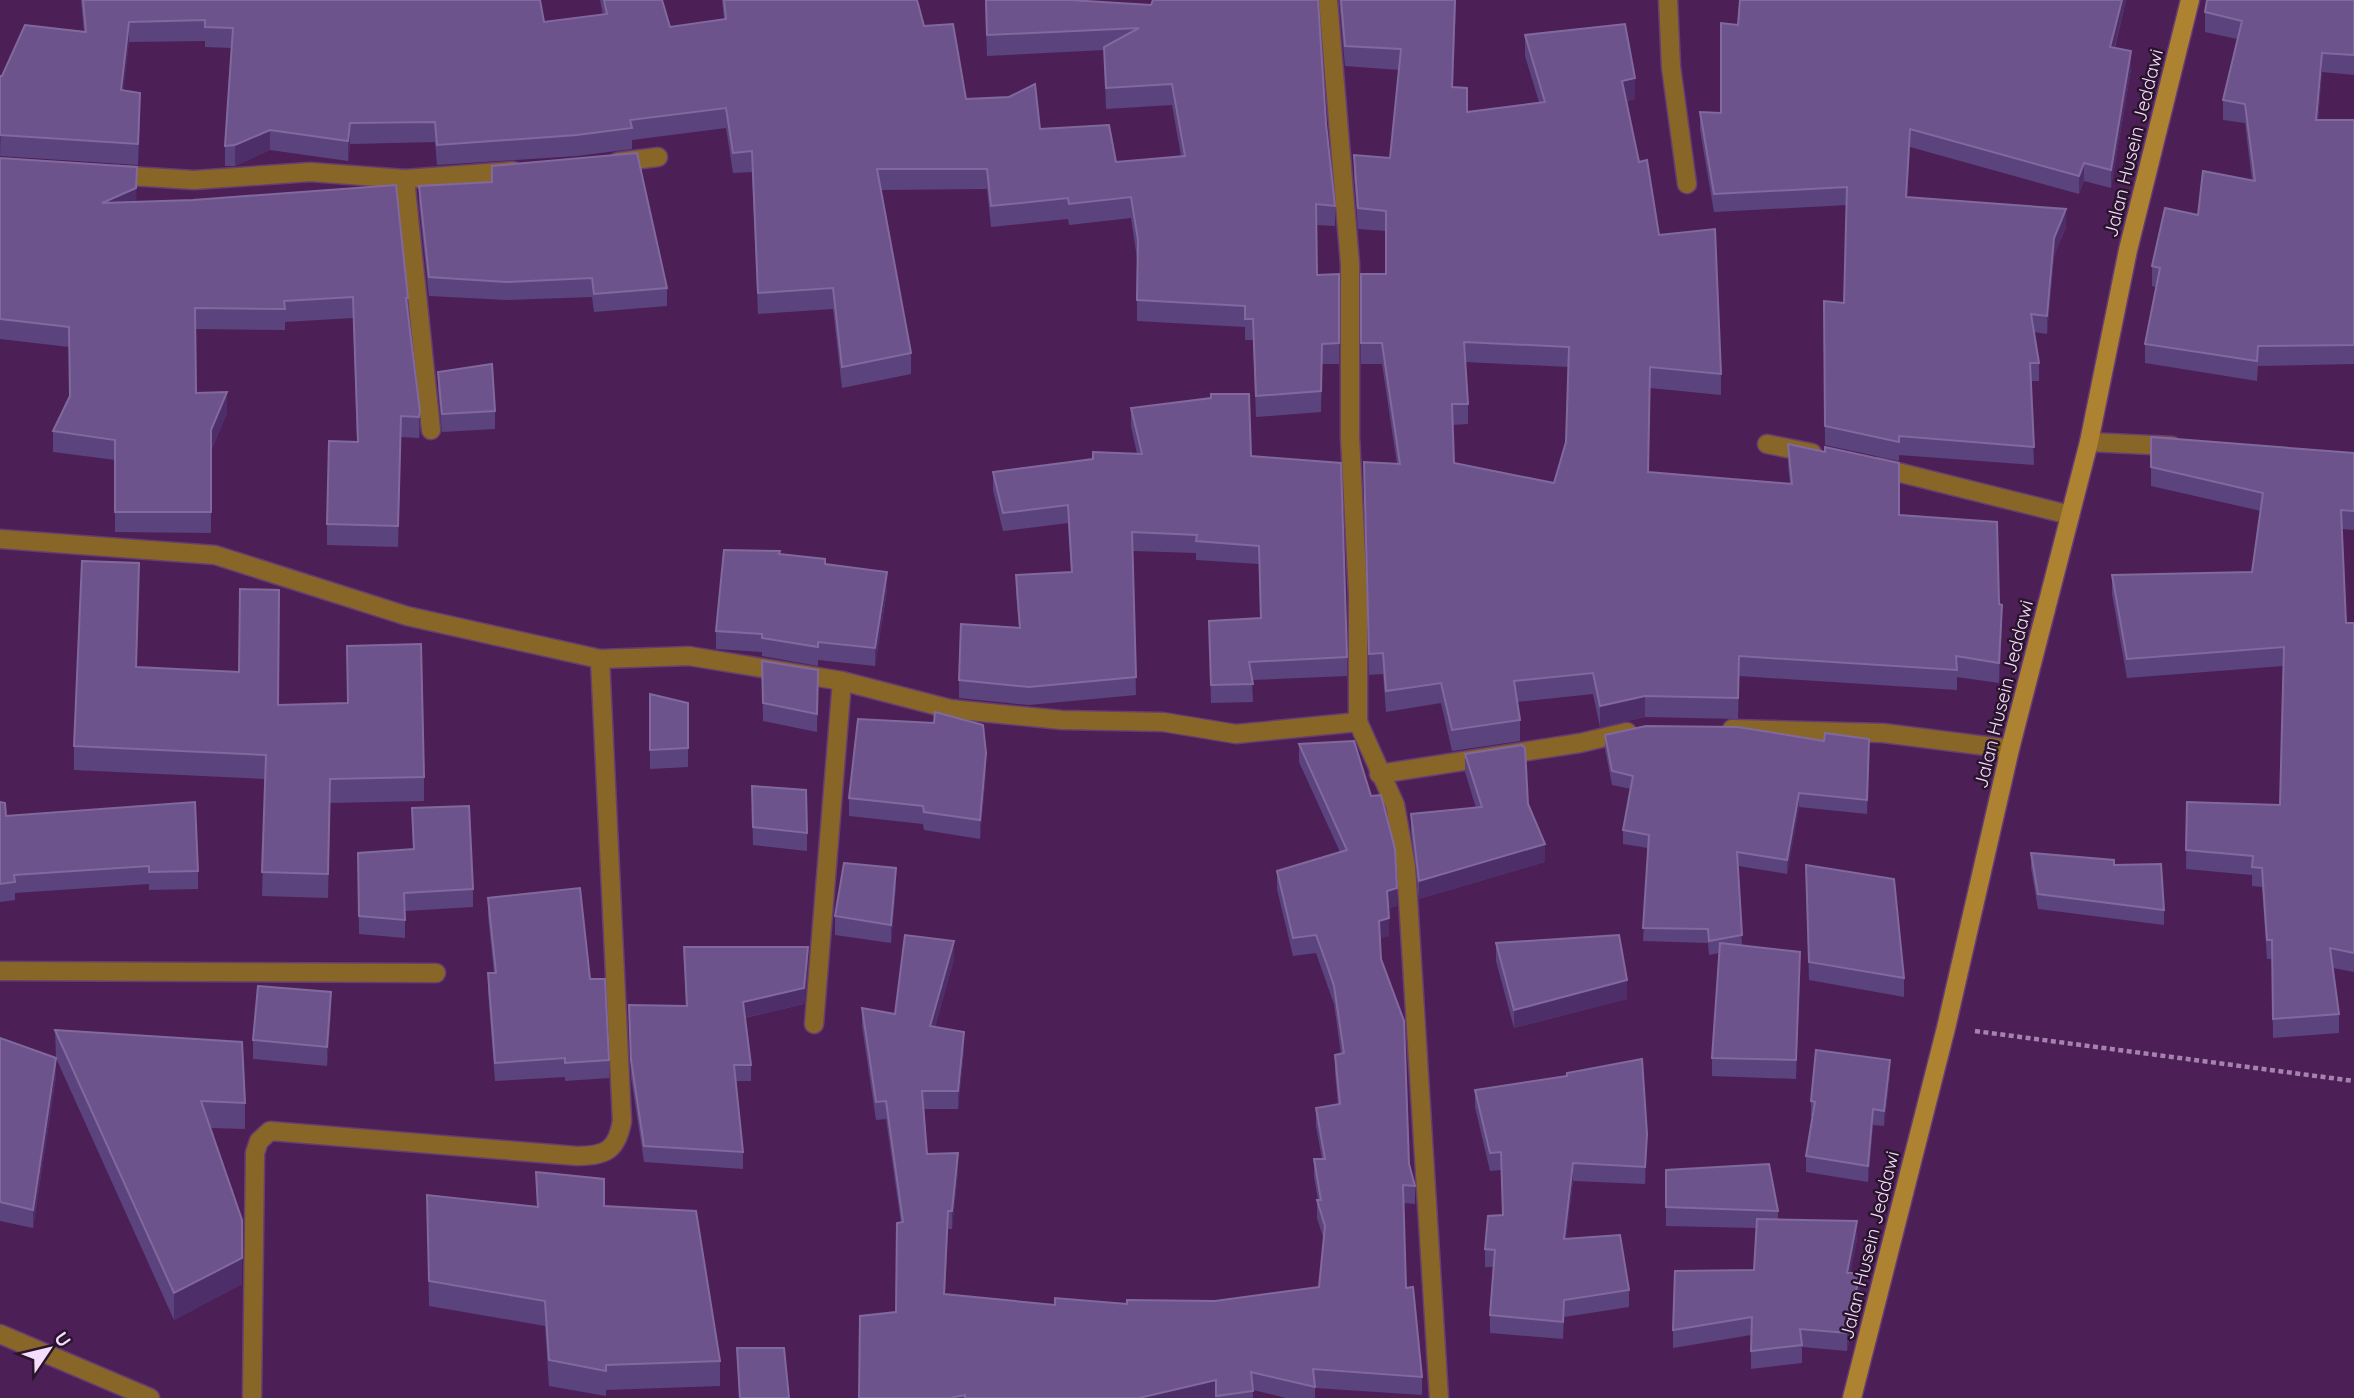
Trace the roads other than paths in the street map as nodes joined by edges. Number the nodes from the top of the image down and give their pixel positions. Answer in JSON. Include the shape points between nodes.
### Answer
{"nodes":[{"id":1,"x":1328,"y":0,"type":"edge"},
{"id":2,"x":1668,"y":0,"type":"edge"},
{"id":3,"x":2190,"y":0,"type":"edge"},
{"id":4,"x":658,"y":157,"type":"dead end"},
{"id":5,"x":605,"y":163,"type":"edge"},
{"id":6,"x":524,"y":170,"type":"edge"},
{"id":7,"x":97,"y":174,"type":"edge"},
{"id":8,"x":405,"y":179,"type":"junction"},
{"id":9,"x":1687,"y":184,"type":"dead end"},
{"id":10,"x":431,"y":430,"type":"dead end"},
{"id":11,"x":2090,"y":442,"type":"junction"},
{"id":12,"x":1767,"y":444,"type":"dead end"},
{"id":13,"x":2187,"y":446,"type":"edge"},
{"id":14,"x":1833,"y":458,"type":"edge"},
{"id":15,"x":1860,"y":463,"type":"edge"},
{"id":16,"x":2070,"y":515,"type":"junction"},
{"id":17,"x":0,"y":539,"type":"edge"},
{"id":18,"x":600,"y":659,"type":"junction"},
{"id":19,"x":842,"y":681,"type":"junction"},
{"id":20,"x":1358,"y":722,"type":"junction"},
{"id":21,"x":1645,"y":728,"type":"edge"},
{"id":22,"x":1719,"y":729,"type":"edge"},
{"id":23,"x":2010,"y":749,"type":"junction"},
{"id":24,"x":1379,"y":774,"type":"junction"},
{"id":25,"x":0,"y":971,"type":"edge"},
{"id":26,"x":436,"y":973,"type":"dead end"},
{"id":27,"x":814,"y":1024,"type":"dead end"},
{"id":28,"x":0,"y":1334,"type":"edge"},
{"id":29,"x":150,"y":1398,"type":"edge"},
{"id":30,"x":251,"y":1398,"type":"edge"},
{"id":31,"x":1439,"y":1398,"type":"edge"},
{"id":32,"x":1852,"y":1398,"type":"edge"}],
"edges":[{"from":1,"to":20,"type":"street","via":[[1350,264]]},
{"from":2,"to":9,"type":"street","via":[[1671,67]]},
{"from":3,"to":11,"type":"street","name":"Jalan Husein Jeddawi","via":[[2128,250]]},
{"from":4,"to":5,"type":"street"},
{"from":6,"to":8,"type":"street"},
{"from":7,"to":8,"type":"street","via":[[194,180],[310,172]]},
{"from":8,"to":10,"type":"street"},
{"from":11,"to":13,"type":"street"},
{"from":11,"to":16,"type":"street","name":"Jalan Husein Jeddawi"},
{"from":12,"to":14,"type":"street"},
{"from":15,"to":16,"type":"street"},
{"from":16,"to":23,"type":"street","name":"Jalan Husein Jeddawi"},
{"from":17,"to":18,"type":"street","via":[[215,555],[407,617]]},
{"from":18,"to":19,"type":"street","via":[[689,656]]},
{"from":18,"to":30,"type":"street","via":[[622,1121],[618,1142],[606,1154],[577,1156],[270,1131],[255,1153]]},
{"from":19,"to":20,"type":"street","via":[[950,709],[1062,720],[1163,722],[1236,734]]},
{"from":19,"to":27,"type":"street"},
{"from":20,"to":24,"type":"street"},
{"from":21,"to":24,"type":"street","via":[[1580,743]]},
{"from":22,"to":23,"type":"street","via":[[1883,733]]},
{"from":23,"to":32,"type":"street","name":"Jalan Husein Jeddawi","via":[[1946,1028]]},
{"from":24,"to":31,"type":"street","via":[[1395,805],[1406,866]]},
{"from":25,"to":26,"type":"street"},
{"from":28,"to":29,"type":"street"}]}
